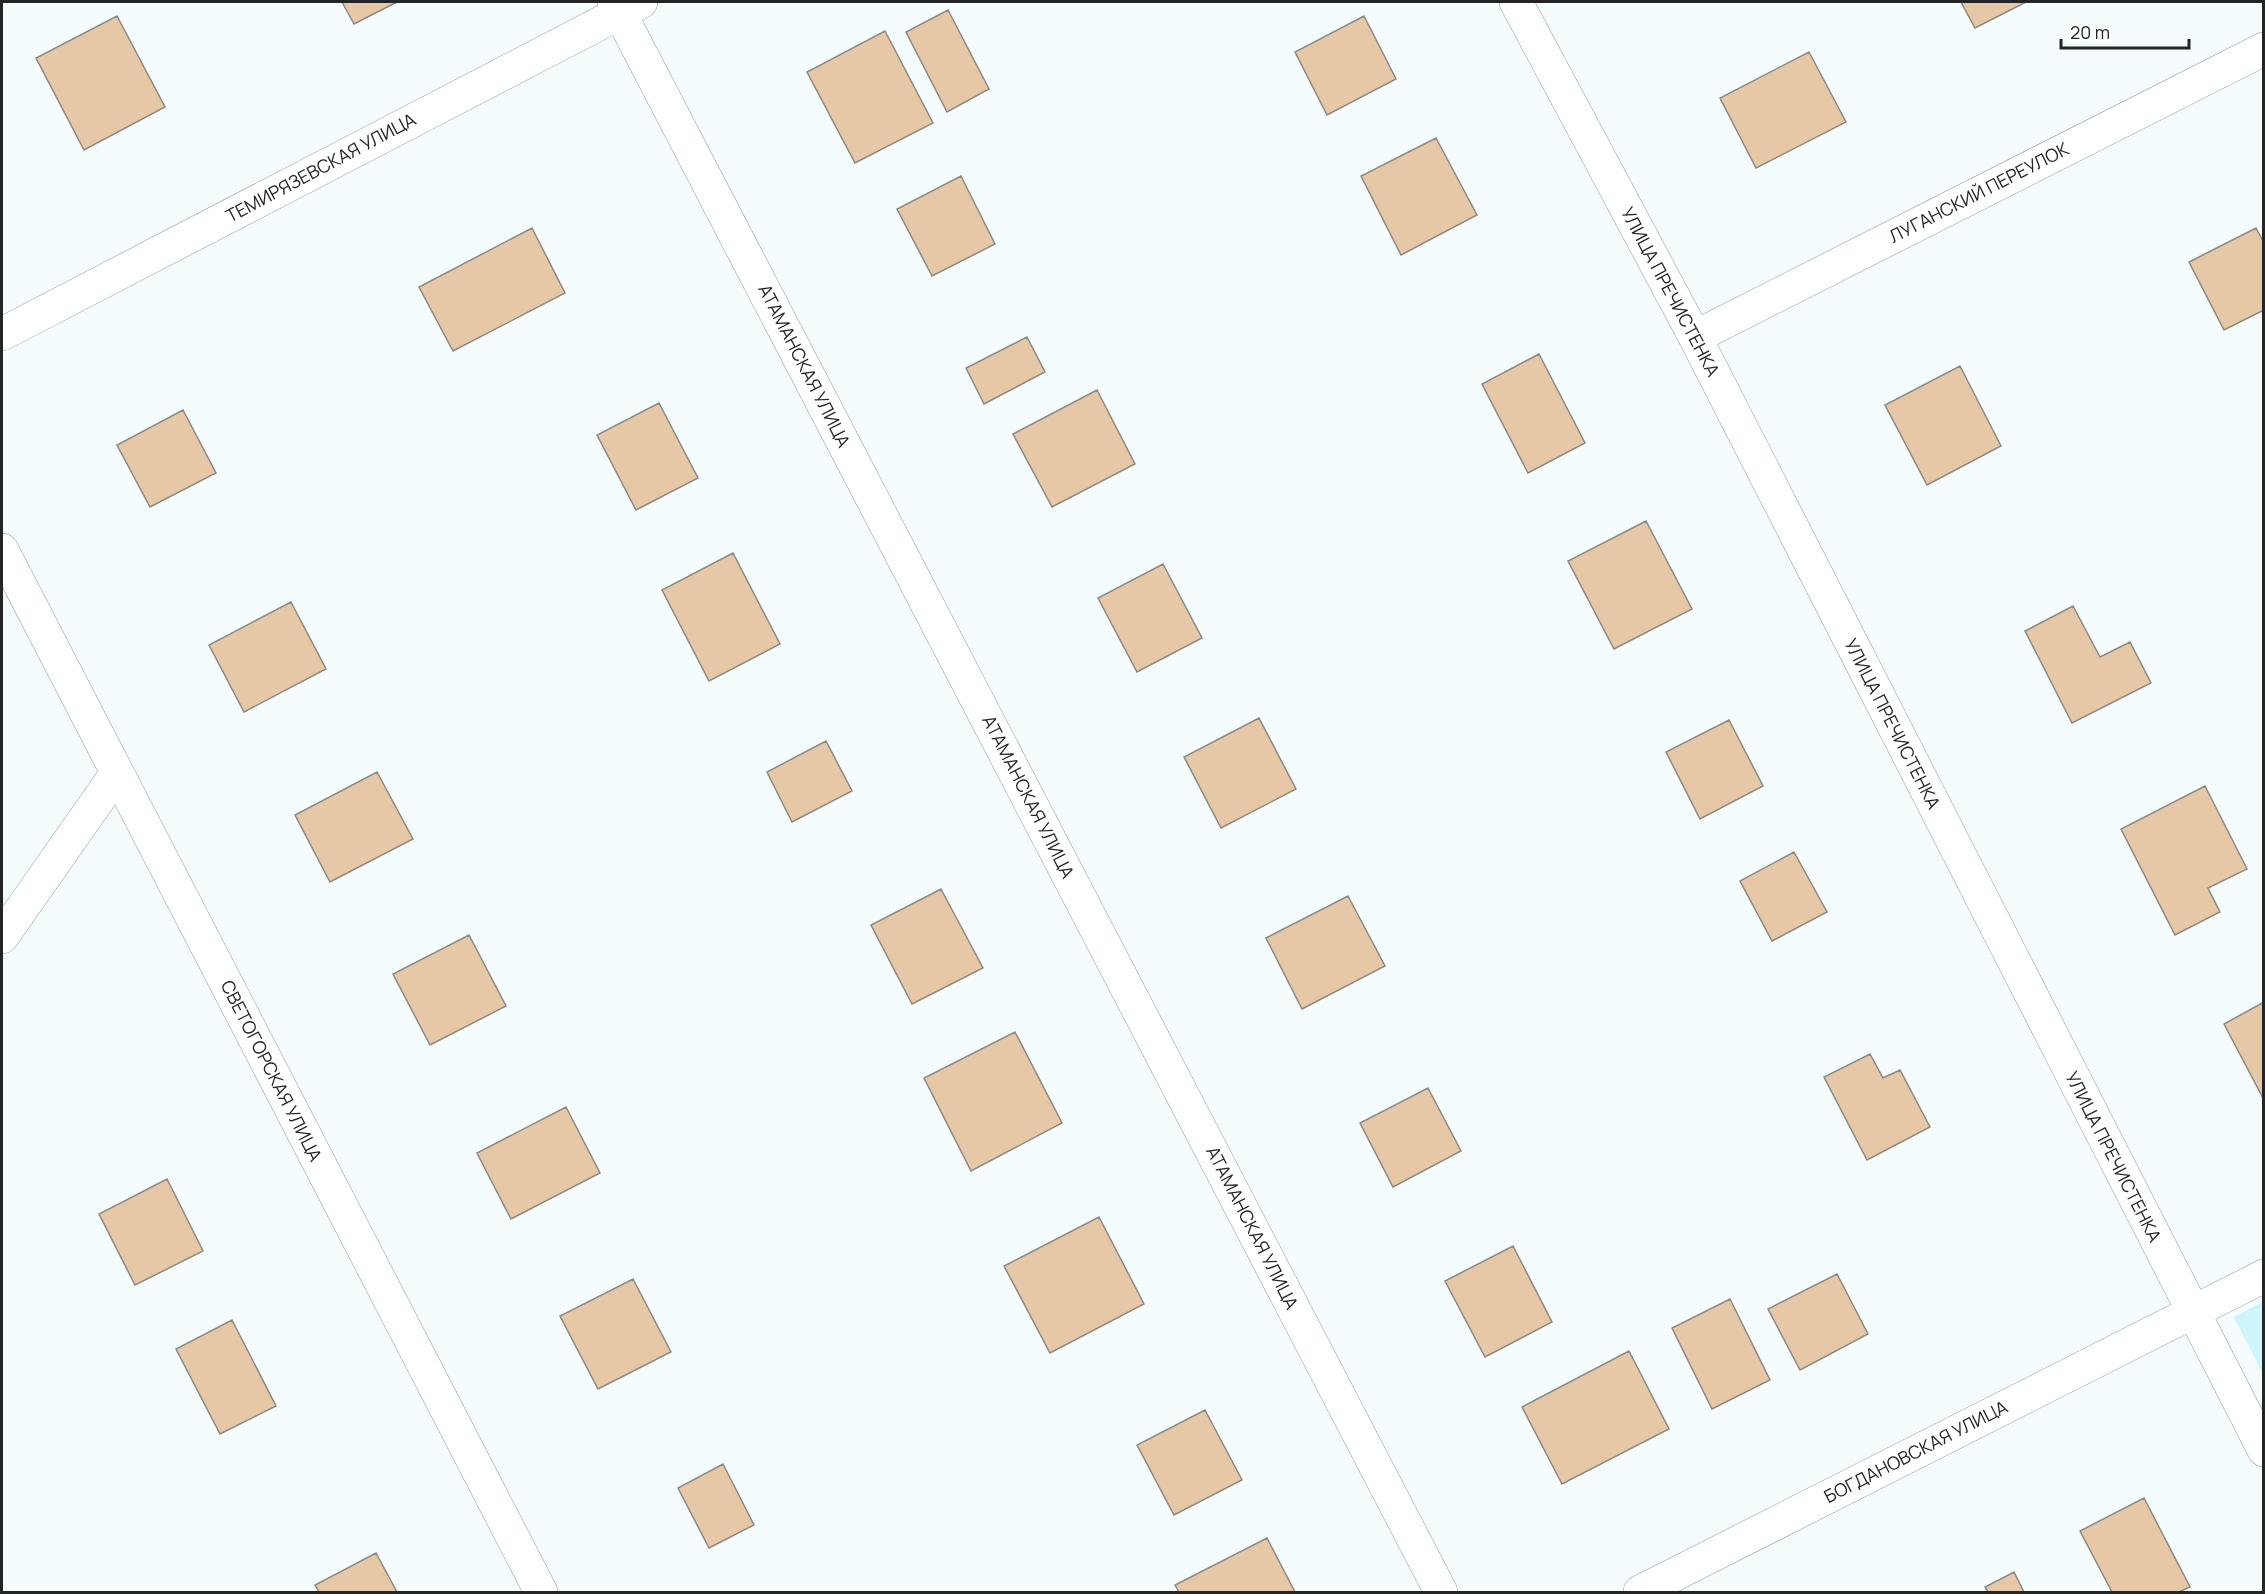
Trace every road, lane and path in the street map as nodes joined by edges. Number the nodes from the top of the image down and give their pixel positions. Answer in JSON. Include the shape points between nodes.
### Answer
{"nodes":[{"id":1,"x":1516,"y":2,"type":"edge"},
{"id":2,"x":625,"y":5,"type":"edge"},
{"id":3,"x":2264,"y":49,"type":"edge"},
{"id":4,"x":2,"y":334,"type":"edge"},
{"id":5,"x":1695,"y":337,"type":"junction"},
{"id":6,"x":2,"y":550,"type":"edge"},
{"id":7,"x":117,"y":773,"type":"junction"},
{"id":8,"x":2,"y":938,"type":"edge"},
{"id":9,"x":2264,"y":1276,"type":"edge"},
{"id":10,"x":2192,"y":1312,"type":"junction"},
{"id":11,"x":2264,"y":1449,"type":"edge"},
{"id":12,"x":541,"y":1593,"type":"edge"},
{"id":13,"x":1441,"y":1593,"type":"edge"},
{"id":14,"x":1640,"y":1593,"type":"edge"}],
"edges":[{"from":1,"to":5,"type":"street","name":"УЛИЦА ПРЕЧИСТЕНКА"},
{"from":2,"to":4,"type":"street","name":"ТЕМИРЯЗЕВСКАЯ УЛИЦА"},
{"from":2,"to":13,"type":"street","name":"АТАМАНСКАЯ УЛИЦА"},
{"from":3,"to":5,"type":"street","name":"ЛУГАНСКИЙ ПЕРЕУЛОК"},
{"from":5,"to":10,"type":"street","name":"УЛИЦА ПРЕЧИСТЕНКА"},
{"from":6,"to":7,"type":"street","name":"СВЕТОГОРСКАЯ УЛИЦА"},
{"from":7,"to":8,"type":"street"},
{"from":7,"to":12,"type":"street","name":"СВЕТОГОРСКАЯ УЛИЦА"},
{"from":9,"to":10,"type":"street","name":"БОГДАНОВСКАЯ УЛИЦА"},
{"from":10,"to":11,"type":"street","name":"УЛИЦА ПРЕЧИСТЕНКА"},
{"from":10,"to":14,"type":"street","name":"БОГДАНОВСКАЯ УЛИЦА"}]}
